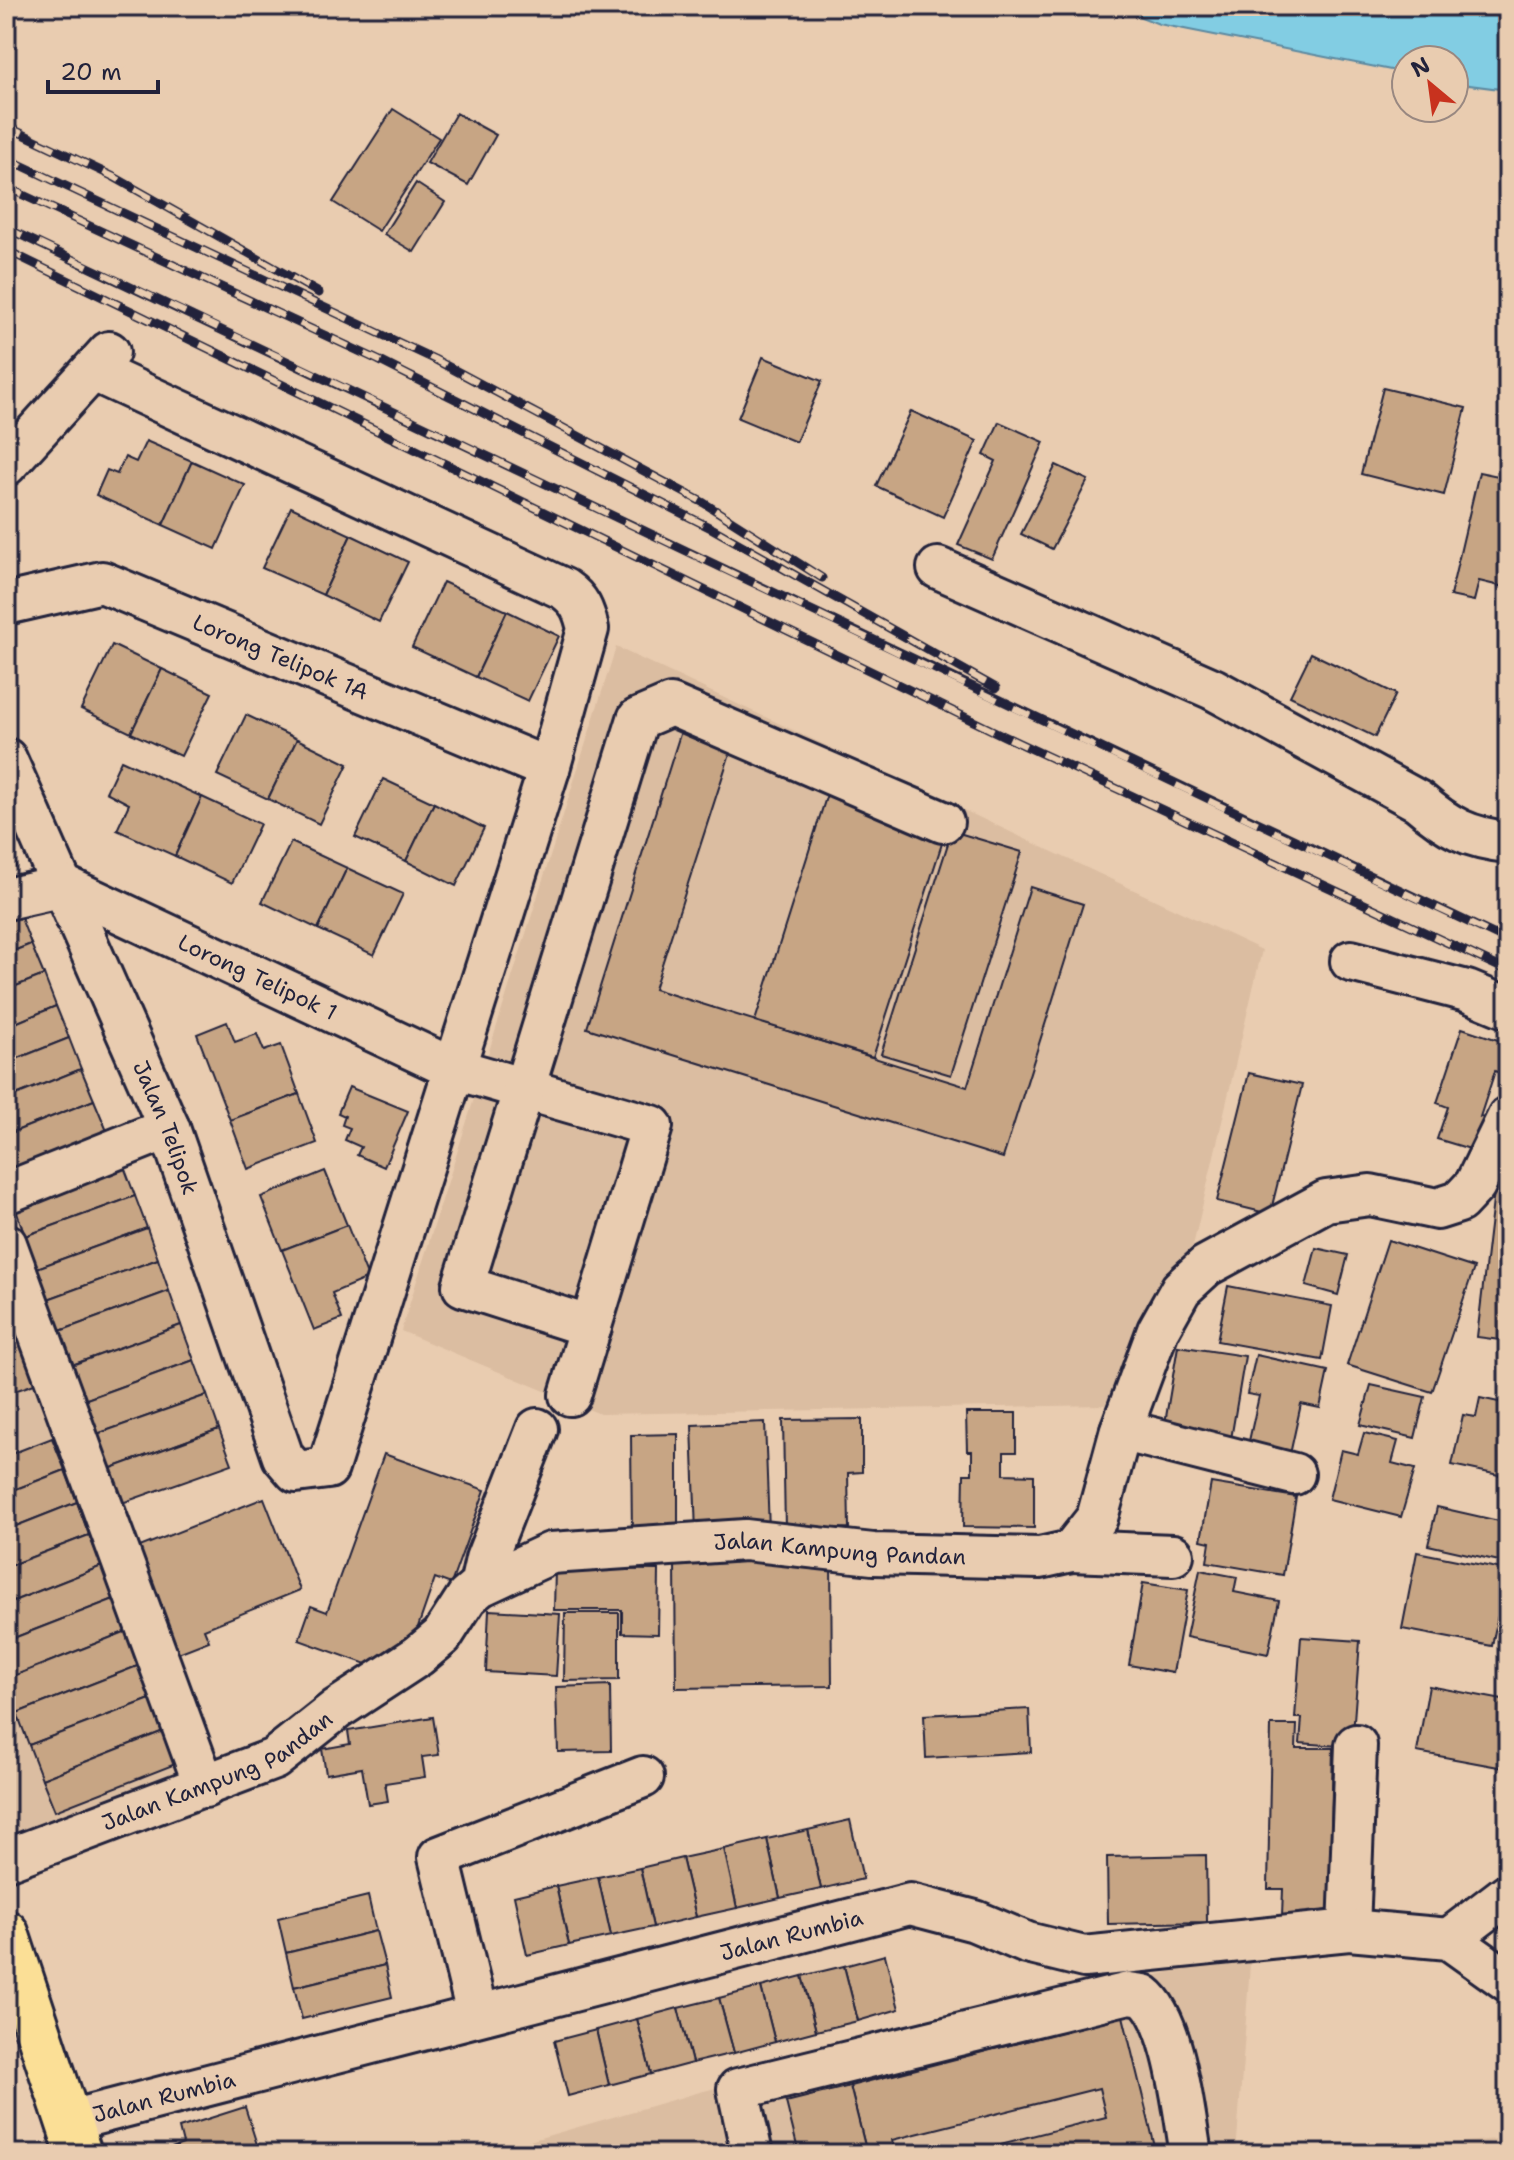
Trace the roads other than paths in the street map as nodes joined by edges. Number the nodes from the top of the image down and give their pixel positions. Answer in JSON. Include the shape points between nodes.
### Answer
{"nodes":[{"id":1,"x":6,"y":465,"type":"edge"},
{"id":2,"x":938,"y":568,"type":"dead end"},
{"id":3,"x":6,"y":604,"type":"edge"},
{"id":4,"x":6,"y":759,"type":"edge"},
{"id":5,"x":549,"y":769,"type":"junction"},
{"id":6,"x":943,"y":822,"type":"dead end"},
{"id":7,"x":1508,"y":842,"type":"edge"},
{"id":8,"x":64,"y":886,"type":"junction"},
{"id":9,"x":6,"y":899,"type":"edge"},
{"id":10,"x":1351,"y":961,"type":"dead end"},
{"id":11,"x":1508,"y":1008,"type":"edge"},
{"id":12,"x":452,"y":1068,"type":"junction"},
{"id":13,"x":522,"y":1088,"type":"junction"},
{"id":14,"x":1508,"y":1117,"type":"edge"},
{"id":15,"x":169,"y":1128,"type":"junction"},
{"id":16,"x":6,"y":1193,"type":"edge"},
{"id":17,"x":6,"y":1244,"type":"edge"},
{"id":18,"x":591,"y":1327,"type":"junction"},
{"id":19,"x":570,"y":1395,"type":"dead end"},
{"id":20,"x":537,"y":1429,"type":"dead end"},
{"id":21,"x":1121,"y":1430,"type":"junction"},
{"id":22,"x":1294,"y":1474,"type":"dead end"},
{"id":23,"x":1071,"y":1551,"type":"junction"},
{"id":24,"x":1173,"y":1555,"type":"dead end"},
{"id":25,"x":480,"y":1586,"type":"junction"},
{"id":26,"x":1356,"y":1745,"type":"dead end"},
{"id":27,"x":643,"y":1777,"type":"dead end"},
{"id":28,"x":205,"y":1787,"type":"junction"},
{"id":29,"x":6,"y":1860,"type":"edge"},
{"id":30,"x":1508,"y":1894,"type":"edge"},
{"id":31,"x":1349,"y":1930,"type":"junction"},
{"id":32,"x":6,"y":1933,"type":"edge"},
{"id":33,"x":1449,"y":1939,"type":"junction"},
{"id":34,"x":1508,"y":1981,"type":"edge"},
{"id":35,"x":477,"y":2014,"type":"junction"},
{"id":36,"x":74,"y":2137,"type":"edge"},
{"id":37,"x":752,"y":2154,"type":"edge"},
{"id":38,"x":1191,"y":2154,"type":"edge"}],
"edges":[{"from":1,"to":5,"type":"street","via":[[102,362],[576,597],[588,629]]},
{"from":2,"to":7,"type":"street","via":[[1213,689],[1477,839]]},
{"from":3,"to":5,"type":"street","name":"Lorong Telipok 1A","via":[[102,582]]},
{"from":4,"to":8,"type":"street","name":"Jalan Telipok"},
{"from":5,"to":12,"type":"street"},
{"from":6,"to":13,"type":"street","via":[[671,705],[638,719]]},
{"from":8,"to":9,"type":"street"},
{"from":8,"to":12,"type":"street","name":"Lorong Telipok 1"},
{"from":8,"to":15,"type":"street","name":"Jalan Telipok"},
{"from":10,"to":11,"type":"street","via":[[1467,991]]},
{"from":12,"to":13,"type":"street","name":"Lorong Telipok 1"},
{"from":12,"to":15,"type":"street","name":"Jalan Telipok","via":[[328,1468],[296,1472],[283,1457]]},
{"from":13,"to":18,"type":"street","via":[[463,1286]]},
{"from":13,"to":18,"type":"street","name":"Lorong Telipok 1","via":[[652,1126]]},
{"from":14,"to":21,"type":"street","via":[[1475,1185],[1459,1202],[1437,1209],[1370,1195],[1326,1201],[1206,1266],[1181,1289],[1158,1330]]},
{"from":15,"to":16,"type":"street"},
{"from":17,"to":28,"type":"street"},
{"from":18,"to":19,"type":"street"},
{"from":20,"to":25,"type":"street"},
{"from":21,"to":22,"type":"street"},
{"from":21,"to":23,"type":"street","via":[[1097,1518]]},
{"from":23,"to":24,"type":"street","name":"Jalan Kampung Pandan"},
{"from":23,"to":25,"type":"street","name":"Jalan Kampung Pandan","via":[[1040,1558],[873,1554],[745,1540],[551,1553]]},
{"from":25,"to":28,"type":"street","name":"Jalan Kampung Pandan","via":[[442,1636],[418,1656],[337,1709],[274,1759]]},
{"from":26,"to":31,"type":"street"},
{"from":27,"to":35,"type":"street","via":[[439,1857]]},
{"from":28,"to":29,"type":"street","name":"Jalan Kampung Pandan"},
{"from":30,"to":33,"type":"street"},
{"from":31,"to":33,"type":"street","name":"Jalan Rumbia"},
{"from":31,"to":35,"type":"street","name":"Jalan Rumbia","via":[[1084,1957],[910,1904]]},
{"from":32,"to":36,"type":"main road"},
{"from":33,"to":34,"type":"street"},
{"from":35,"to":36,"type":"street","name":"Jalan Rumbia"},
{"from":37,"to":38,"type":"street","via":[[738,2089],[1129,1993],[1143,1995],[1158,2013],[1174,2063]]}]}
